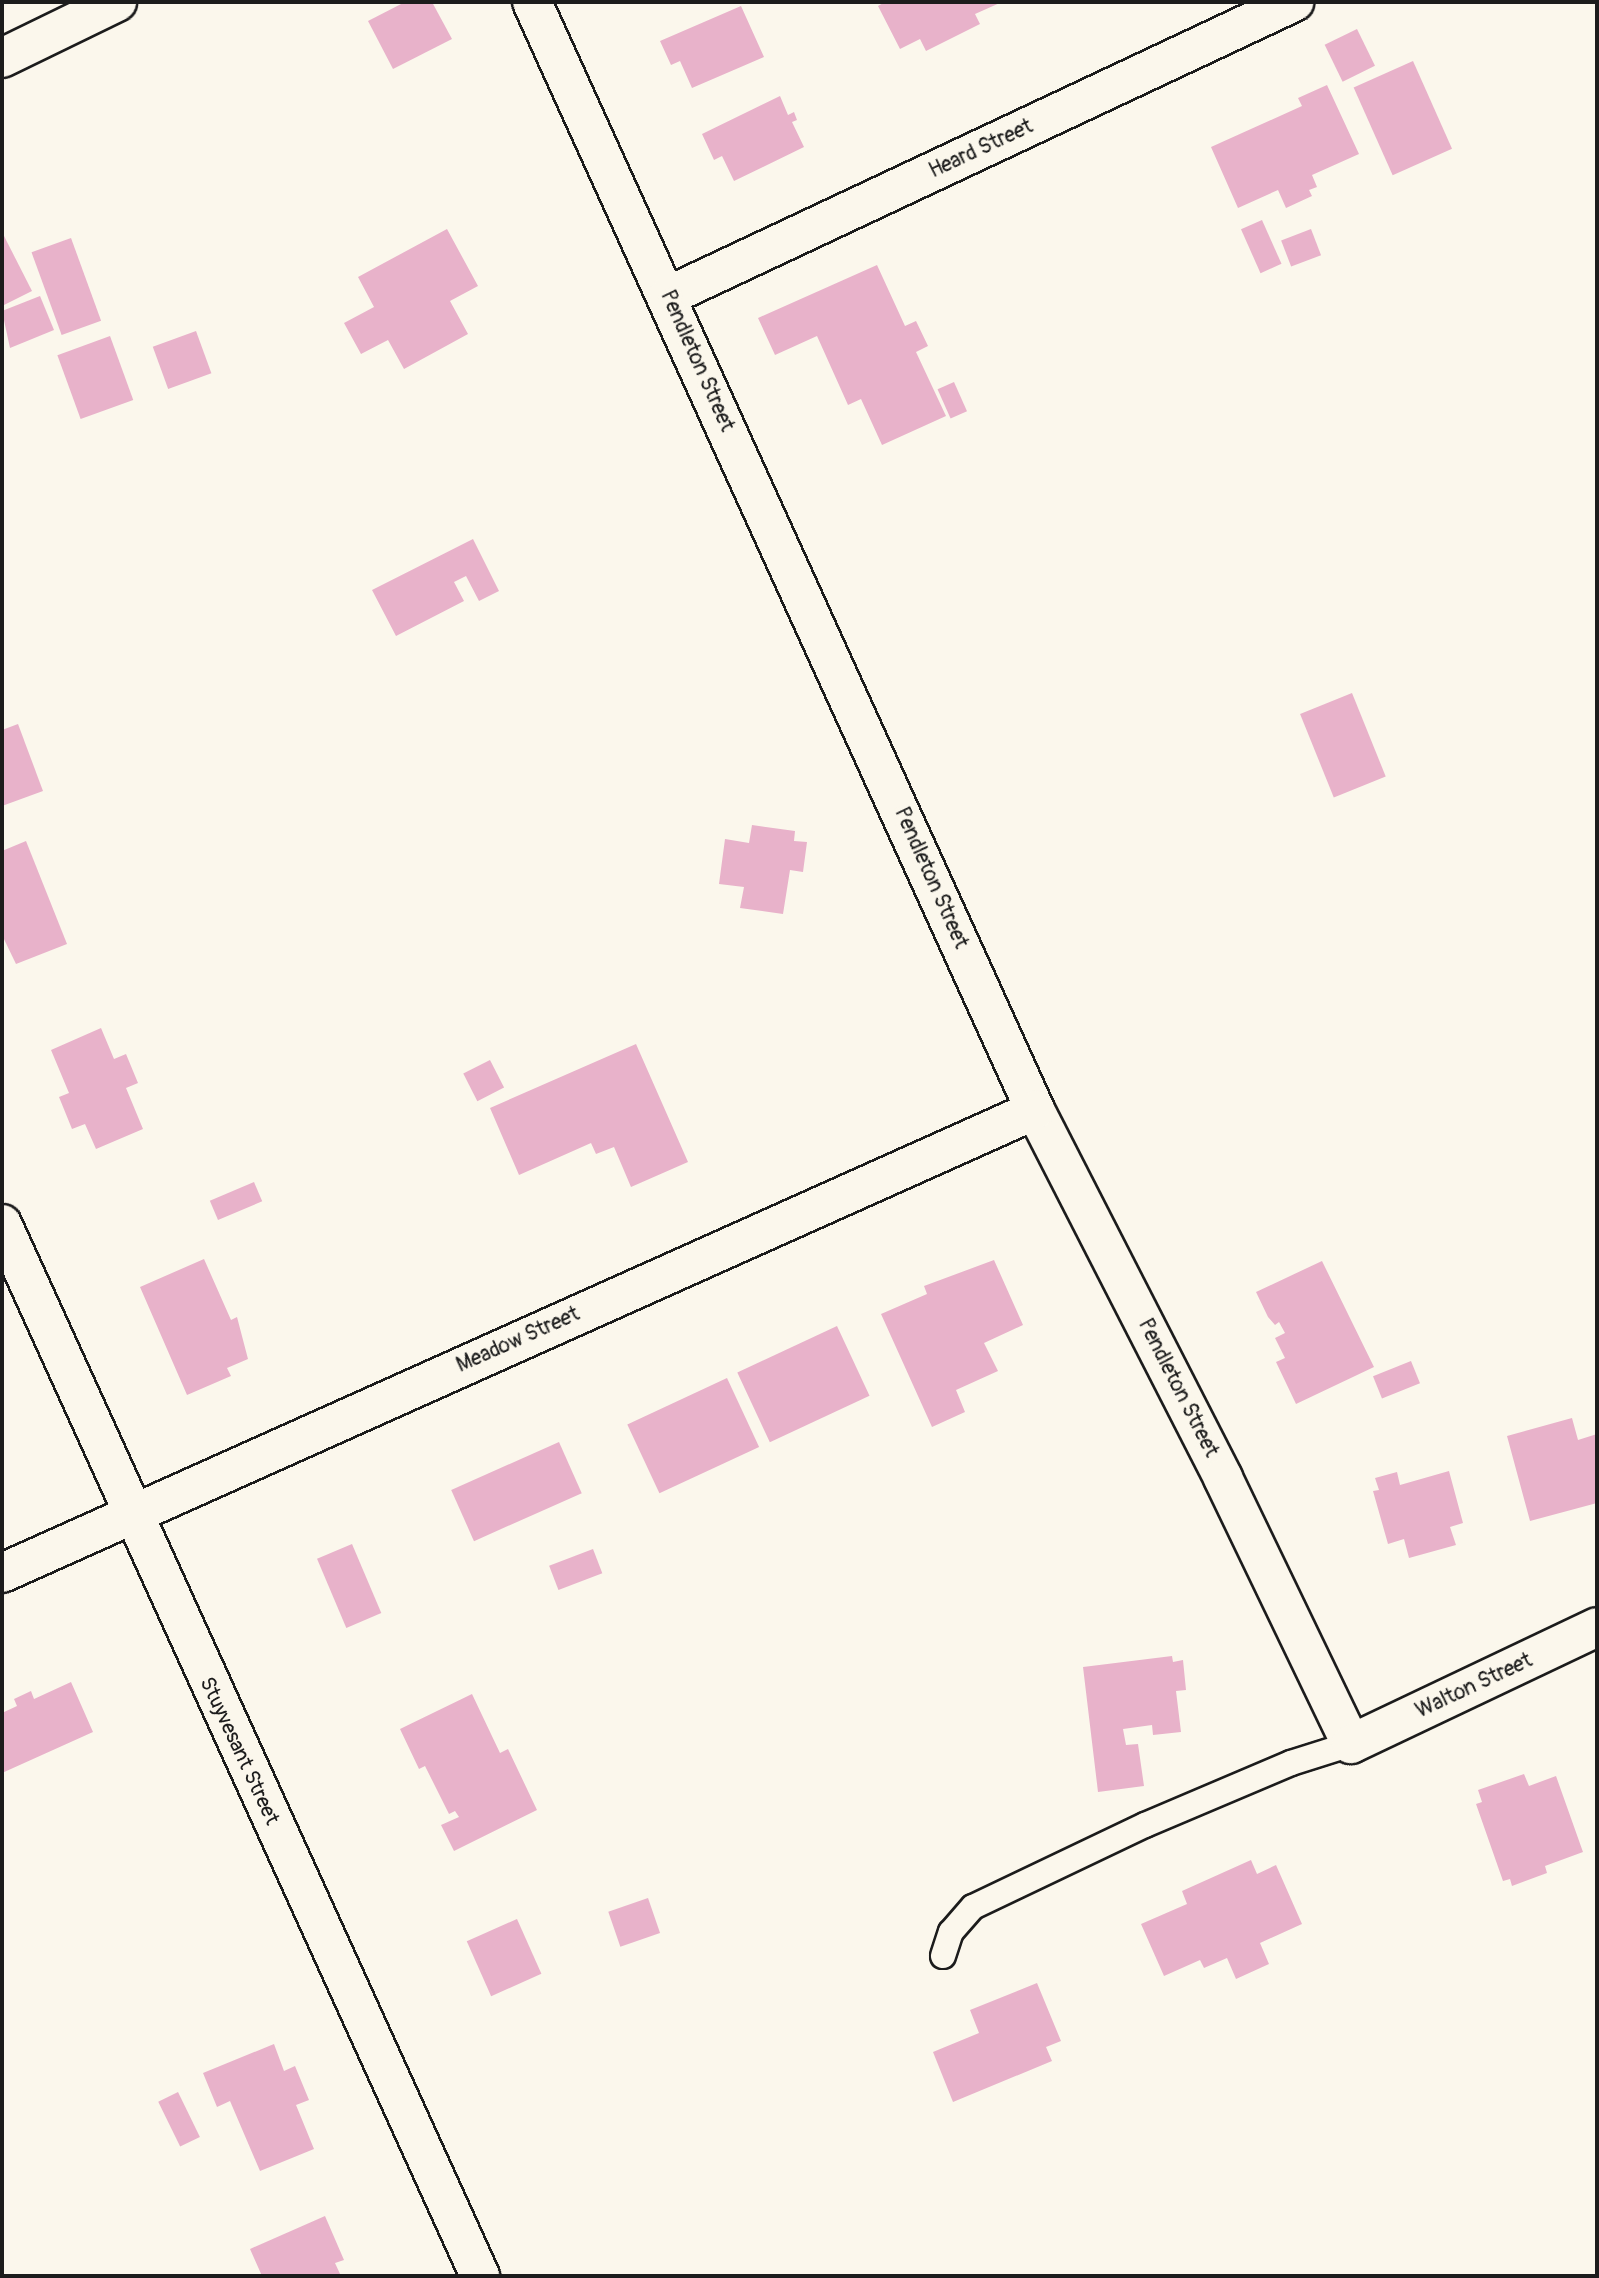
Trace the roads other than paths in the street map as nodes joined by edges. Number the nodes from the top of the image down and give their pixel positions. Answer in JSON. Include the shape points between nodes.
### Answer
{"nodes":[{"id":1,"x":117,"y":2,"type":"edge"},
{"id":2,"x":532,"y":2,"type":"edge"},
{"id":3,"x":1294,"y":2,"type":"edge"},
{"id":4,"x":2,"y":58,"type":"edge"},
{"id":5,"x":668,"y":296,"type":"junction"},
{"id":6,"x":1035,"y":1110,"type":"junction"},
{"id":7,"x":2,"y":1224,"type":"edge"},
{"id":8,"x":130,"y":1513,"type":"junction"},
{"id":9,"x":2,"y":1573,"type":"edge"},
{"id":10,"x":1597,"y":1627,"type":"edge"},
{"id":11,"x":1351,"y":1744,"type":"junction"},
{"id":12,"x":943,"y":1955,"type":"dead end"},
{"id":13,"x":480,"y":2276,"type":"edge"}],
"edges":[{"from":1,"to":4,"type":"street"},
{"from":2,"to":5,"type":"street","name":"Pendleton Street"},
{"from":3,"to":5,"type":"street","name":"Heard Street"},
{"from":5,"to":6,"type":"street","name":"Pendleton Street"},
{"from":6,"to":8,"type":"street","name":"Meadow Street"},
{"from":6,"to":11,"type":"street","name":"Pendleton Street","via":[[1223,1478]]},
{"from":7,"to":8,"type":"street","name":"Stuyvesant Street"},
{"from":8,"to":9,"type":"street","name":"Meadow Street"},
{"from":8,"to":13,"type":"street","name":"Stuyvesant Street"},
{"from":10,"to":11,"type":"street","name":"Walton Street"},
{"from":11,"to":12,"type":"lane","via":[[1291,1763],[1157,1820],[973,1907],[951,1931]]}]}
